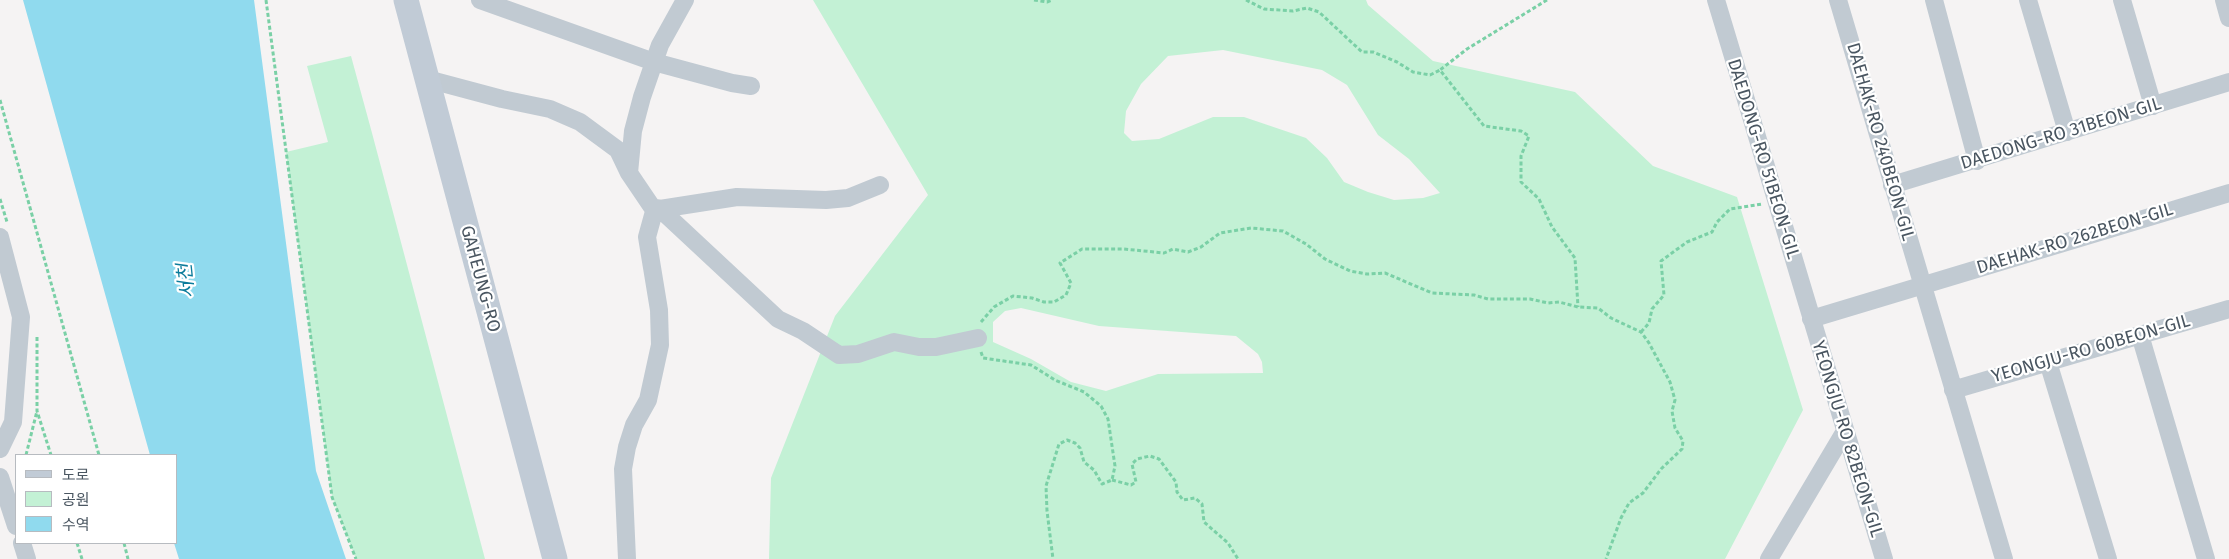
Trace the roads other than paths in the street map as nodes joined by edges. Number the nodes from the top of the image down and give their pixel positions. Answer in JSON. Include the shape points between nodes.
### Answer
{"nodes":[{"id":1,"x":406,"y":0,"type":"edge"},
{"id":2,"x":480,"y":0,"type":"edge"},
{"id":3,"x":685,"y":0,"type":"edge"},
{"id":4,"x":1716,"y":0,"type":"edge"},
{"id":5,"x":1838,"y":0,"type":"edge"},
{"id":6,"x":1934,"y":0,"type":"edge"},
{"id":7,"x":2028,"y":0,"type":"edge"},
{"id":8,"x":2122,"y":0,"type":"edge"},
{"id":9,"x":2224,"y":0,"type":"edge"},
{"id":10,"x":2229,"y":18,"type":"edge"},
{"id":11,"x":654,"y":62,"type":"junction"},
{"id":12,"x":427,"y":79,"type":"junction"},
{"id":13,"x":2229,"y":82,"type":"edge"},
{"id":14,"x":751,"y":86,"type":"dead end"},
{"id":15,"x":2153,"y":106,"type":"junction"},
{"id":16,"x":2067,"y":132,"type":"junction"},
{"id":17,"x":1977,"y":161,"type":"junction"},
{"id":18,"x":629,"y":174,"type":"junction"},
{"id":19,"x":880,"y":184,"type":"dead end"},
{"id":20,"x":1892,"y":185,"type":"junction"},
{"id":21,"x":2229,"y":193,"type":"edge"},
{"id":22,"x":658,"y":209,"type":"junction"},
{"id":23,"x":0,"y":237,"type":"edge"},
{"id":24,"x":1922,"y":285,"type":"junction"},
{"id":25,"x":2229,"y":309,"type":"edge"},
{"id":26,"x":1811,"y":319,"type":"junction"},
{"id":27,"x":2140,"y":335,"type":"junction"},
{"id":28,"x":978,"y":338,"type":"road end"},
{"id":29,"x":2048,"y":362,"type":"junction"},
{"id":30,"x":1953,"y":390,"type":"junction"},
{"id":31,"x":1845,"y":431,"type":"junction"},
{"id":32,"x":0,"y":449,"type":"edge"},
{"id":33,"x":0,"y":477,"type":"edge"},
{"id":34,"x":15,"y":523,"type":"edge"},
{"id":35,"x":22,"y":544,"type":"edge"},
{"id":36,"x":27,"y":559,"type":"edge"},
{"id":37,"x":555,"y":559,"type":"edge"},
{"id":38,"x":628,"y":559,"type":"edge"},
{"id":39,"x":1769,"y":559,"type":"edge"},
{"id":40,"x":1884,"y":559,"type":"edge"},
{"id":41,"x":2004,"y":559,"type":"edge"},
{"id":42,"x":2108,"y":559,"type":"edge"},
{"id":43,"x":2206,"y":559,"type":"edge"}],
"edges":[{"from":1,"to":12,"type":"main road","name":"GAHEUNG-RO"},
{"from":2,"to":11,"type":"street"},
{"from":3,"to":11,"type":"street"},
{"from":4,"to":26,"type":"street","name":"DAEDONG-RO 51BEON-GIL"},
{"from":5,"to":20,"type":"street","name":"DAEHAK-RO 240BEON-GIL"},
{"from":6,"to":17,"type":"street"},
{"from":7,"to":16,"type":"street"},
{"from":8,"to":15,"type":"street"},
{"from":9,"to":10,"type":"street"},
{"from":11,"to":14,"type":"street"},
{"from":11,"to":18,"type":"street","via":[[633,131]]},
{"from":12,"to":18,"type":"street","via":[[550,109],[580,122],[618,150]]},
{"from":12,"to":37,"type":"main road","name":"GAHEUNG-RO"},
{"from":13,"to":15,"type":"street","name":"DAEDONG-RO 31BEON-GIL"},
{"from":15,"to":16,"type":"street","name":"DAEDONG-RO 31BEON-GIL"},
{"from":16,"to":17,"type":"street","name":"DAEDONG-RO 31BEON-GIL"},
{"from":17,"to":20,"type":"street","name":"DAEDONG-RO 31BEON-GIL"},
{"from":18,"to":22,"type":"street","via":[[652,207]]},
{"from":19,"to":22,"type":"street","via":[[848,198],[737,197]]},
{"from":20,"to":24,"type":"street","name":"DAEHAK-RO 240BEON-GIL"},
{"from":21,"to":24,"type":"street","name":"DAEHAK-RO 262BEON-GIL"},
{"from":22,"to":28,"type":"street","via":[[778,319],[839,355],[858,354],[894,342],[936,347]]},
{"from":22,"to":38,"type":"street","via":[[647,237],[659,310],[660,345],[648,400],[634,424],[623,469]]},
{"from":23,"to":32,"type":"street","via":[[21,317],[13,422]]},
{"from":24,"to":26,"type":"street","name":"DAEHAK-RO 262BEON-GIL"},
{"from":24,"to":30,"type":"street"},
{"from":25,"to":27,"type":"street","name":"YEONGJU-RO 60BEON-GIL"},
{"from":26,"to":31,"type":"street","name":"YEONGJU-RO 82BEON-GIL"},
{"from":27,"to":29,"type":"street","name":"YEONGJU-RO 60BEON-GIL"},
{"from":27,"to":43,"type":"street"},
{"from":29,"to":30,"type":"street","name":"YEONGJU-RO 60BEON-GIL"},
{"from":29,"to":42,"type":"street"},
{"from":30,"to":41,"type":"street"},
{"from":31,"to":39,"type":"street"},
{"from":31,"to":40,"type":"street","name":"YEONGJU-RO 82BEON-GIL"},
{"from":33,"to":34,"type":"street"},
{"from":35,"to":36,"type":"street"}]}
